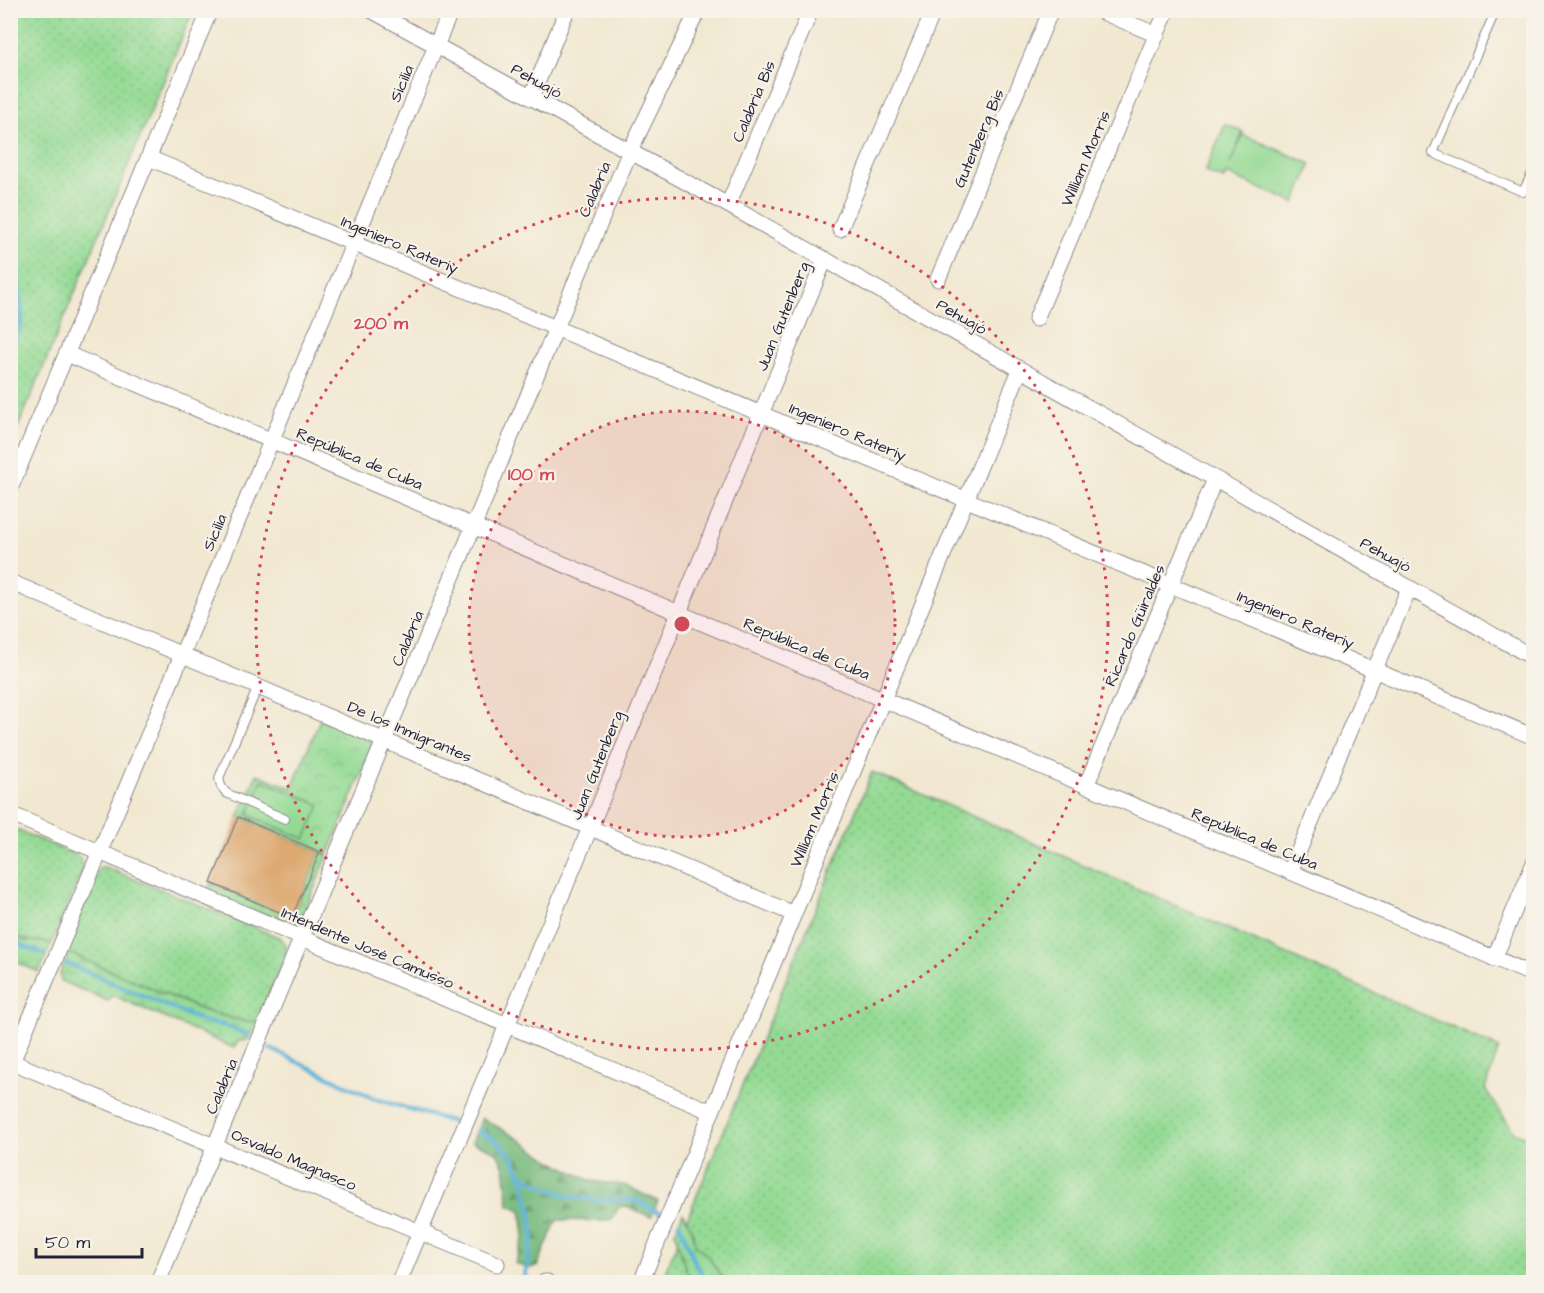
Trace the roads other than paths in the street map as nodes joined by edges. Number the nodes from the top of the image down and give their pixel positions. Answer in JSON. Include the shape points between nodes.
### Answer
{"nodes":[{"id":1,"x":210,"y":10,"type":"edge"},
{"id":2,"x":371,"y":10,"type":"edge"},
{"id":3,"x":450,"y":10,"type":"edge"},
{"id":4,"x":567,"y":10,"type":"edge"},
{"id":5,"x":698,"y":10,"type":"edge"},
{"id":6,"x":811,"y":10,"type":"edge"},
{"id":7,"x":934,"y":10,"type":"edge"},
{"id":8,"x":1051,"y":10,"type":"edge"},
{"id":9,"x":1098,"y":10,"type":"edge"},
{"id":10,"x":1167,"y":10,"type":"edge"},
{"id":11,"x":1496,"y":10,"type":"edge"},
{"id":12,"x":1157,"y":35,"type":"junction"},
{"id":13,"x":436,"y":45,"type":"junction"},
{"id":14,"x":531,"y":98,"type":"junction"},
{"id":15,"x":630,"y":151,"type":"junction"},
{"id":16,"x":149,"y":158,"type":"junction"},
{"id":17,"x":1533,"y":169,"type":"edge"},
{"id":18,"x":728,"y":206,"type":"junction"},
{"id":19,"x":840,"y":229,"type":"dead end"},
{"id":20,"x":353,"y":244,"type":"junction"},
{"id":21,"x":825,"y":260,"type":"junction"},
{"id":22,"x":938,"y":279,"type":"dead end"},
{"id":23,"x":1036,"y":319,"type":"dead end"},
{"id":24,"x":555,"y":329,"type":"junction"},
{"id":25,"x":67,"y":354,"type":"junction"},
{"id":26,"x":1020,"y":370,"type":"junction"},
{"id":27,"x":762,"y":415,"type":"junction"},
{"id":28,"x":271,"y":440,"type":"junction"},
{"id":29,"x":1215,"y":479,"type":"junction"},
{"id":30,"x":10,"y":489,"type":"edge"},
{"id":31,"x":966,"y":500,"type":"junction"},
{"id":32,"x":473,"y":526,"type":"junction"},
{"id":33,"x":10,"y":582,"type":"edge"},
{"id":34,"x":1170,"y":585,"type":"junction"},
{"id":35,"x":1409,"y":588,"type":"junction"},
{"id":36,"x":678,"y":613,"type":"junction"},
{"id":37,"x":182,"y":655,"type":"junction"},
{"id":38,"x":1533,"y":658,"type":"edge"},
{"id":39,"x":1375,"y":671,"type":"junction"},
{"id":40,"x":258,"y":687,"type":"junction"},
{"id":41,"x":883,"y":700,"type":"junction"},
{"id":42,"x":1533,"y":737,"type":"edge"},
{"id":43,"x":385,"y":739,"type":"junction"},
{"id":44,"x":1086,"y":786,"type":"junction"},
{"id":45,"x":10,"y":814,"type":"edge"},
{"id":46,"x":285,"y":819,"type":"dead end"},
{"id":47,"x":590,"y":828,"type":"junction"},
{"id":48,"x":100,"y":852,"type":"junction"},
{"id":49,"x":1533,"y":863,"type":"edge"},
{"id":50,"x":1290,"y":872,"type":"junction"},
{"id":51,"x":794,"y":914,"type":"junction"},
{"id":52,"x":302,"y":938,"type":"junction"},
{"id":53,"x":1494,"y":958,"type":"junction"},
{"id":54,"x":1533,"y":975,"type":"edge"},
{"id":55,"x":506,"y":1025,"type":"junction"},
{"id":56,"x":11,"y":1063,"type":"edge"},
{"id":57,"x":712,"y":1112,"type":"junction"},
{"id":58,"x":215,"y":1146,"type":"junction"},
{"id":59,"x":420,"y":1232,"type":"junction"},
{"id":60,"x":497,"y":1264,"type":"dead end"},
{"id":61,"x":158,"y":1282,"type":"edge"},
{"id":62,"x":399,"y":1282,"type":"edge"},
{"id":63,"x":641,"y":1282,"type":"edge"}],
"edges":[{"from":1,"to":16,"type":"street"},
{"from":2,"to":13,"type":"street","name":"Pehuajó"},
{"from":3,"to":13,"type":"street","name":"Sicilia"},
{"from":4,"to":14,"type":"street"},
{"from":5,"to":15,"type":"street","name":"Calabria"},
{"from":6,"to":18,"type":"street","name":"Calabria Bis"},
{"from":7,"to":19,"type":"street"},
{"from":8,"to":22,"type":"street","name":"Gutenberg Bis"},
{"from":9,"to":12,"type":"street"},
{"from":10,"to":12,"type":"street","name":"William Morris"},
{"from":11,"to":17,"type":"lane","via":[[1433,153],[1523,192]]},
{"from":12,"to":23,"type":"street","name":"William Morris"},
{"from":13,"to":14,"type":"street","name":"Pehuajó"},
{"from":13,"to":20,"type":"street","name":"Sicilia"},
{"from":14,"to":15,"type":"street","name":"Pehuajó"},
{"from":15,"to":18,"type":"street","name":"Pehuajó"},
{"from":15,"to":24,"type":"street","name":"Calabria"},
{"from":16,"to":20,"type":"street","name":"Ingeniero Rateriy"},
{"from":16,"to":25,"type":"street"},
{"from":18,"to":21,"type":"street","name":"Pehuajó"},
{"from":20,"to":24,"type":"street","name":"Ingeniero Rateriy"},
{"from":20,"to":28,"type":"street","name":"Sicilia"},
{"from":21,"to":26,"type":"street","name":"Pehuajó"},
{"from":21,"to":27,"type":"street","name":"Juan Gutenberg"},
{"from":24,"to":27,"type":"street","name":"Ingeniero Rateriy"},
{"from":24,"to":32,"type":"street","name":"Calabria"},
{"from":25,"to":28,"type":"street","name":"República de Cuba"},
{"from":25,"to":30,"type":"street"},
{"from":26,"to":29,"type":"street","name":"Pehuajó"},
{"from":26,"to":31,"type":"street","name":"William Morris"},
{"from":27,"to":31,"type":"street","name":"Ingeniero Rateriy"},
{"from":27,"to":36,"type":"street","name":"Juan Gutenberg"},
{"from":28,"to":32,"type":"street","name":"República de Cuba"},
{"from":28,"to":37,"type":"street","name":"Sicilia"},
{"from":29,"to":34,"type":"street","name":"Ricardo Güiraldes"},
{"from":29,"to":35,"type":"street","name":"Pehuajó"},
{"from":31,"to":34,"type":"street","name":"Ingeniero Rateriy"},
{"from":31,"to":41,"type":"street","name":"William Morris"},
{"from":32,"to":36,"type":"street","name":"República de Cuba"},
{"from":32,"to":43,"type":"street","name":"Calabria"},
{"from":33,"to":37,"type":"street","name":"De los Inmigrantes"},
{"from":34,"to":39,"type":"street","name":"Ingeniero Rateriy"},
{"from":34,"to":44,"type":"street","name":"Ricardo Güiraldes"},
{"from":35,"to":38,"type":"street","name":"Pehuajó"},
{"from":35,"to":39,"type":"street"},
{"from":36,"to":41,"type":"street","name":"República de Cuba"},
{"from":36,"to":47,"type":"street","name":"Juan Gutenberg"},
{"from":37,"to":40,"type":"street","name":"De los Inmigrantes"},
{"from":37,"to":48,"type":"street","name":"Sicilia"},
{"from":39,"to":42,"type":"street","name":"Ingeniero Rateriy"},
{"from":39,"to":50,"type":"street"},
{"from":40,"to":43,"type":"street","name":"De los Inmigrantes"},
{"from":40,"to":46,"type":"lane","via":[[219,778],[226,793]]},
{"from":41,"to":44,"type":"street","name":"República de Cuba"},
{"from":41,"to":51,"type":"street","name":"William Morris"},
{"from":43,"to":47,"type":"street","name":"De los Inmigrantes"},
{"from":43,"to":52,"type":"street","name":"Calabria"},
{"from":44,"to":50,"type":"street","name":"República de Cuba"},
{"from":45,"to":48,"type":"street","name":"Intendente José Camusso"},
{"from":47,"to":51,"type":"street","name":"De los Inmigrantes"},
{"from":47,"to":55,"type":"street","name":"Juan Gutenberg"},
{"from":48,"to":52,"type":"street","name":"Intendente José Camusso"},
{"from":48,"to":56,"type":"street","name":"Sicilia"},
{"from":49,"to":53,"type":"street"},
{"from":50,"to":53,"type":"street","name":"República de Cuba"},
{"from":51,"to":57,"type":"street","name":"William Morris"},
{"from":52,"to":55,"type":"street","name":"Intendente José Camusso"},
{"from":52,"to":58,"type":"street","name":"Calabria"},
{"from":53,"to":54,"type":"street","name":"República de Cuba"},
{"from":55,"to":57,"type":"street","name":"Intendente José Camusso"},
{"from":55,"to":59,"type":"street","name":"Juan Gutenberg"},
{"from":56,"to":58,"type":"street","name":"Osvaldo Magnasco"},
{"from":57,"to":63,"type":"street","name":"William Morris"},
{"from":58,"to":59,"type":"street","name":"Osvaldo Magnasco"},
{"from":58,"to":61,"type":"street","name":"Calabria"},
{"from":59,"to":60,"type":"street","name":"Osvaldo Magnasco"},
{"from":59,"to":62,"type":"street","name":"Juan Gutenberg"}]}
